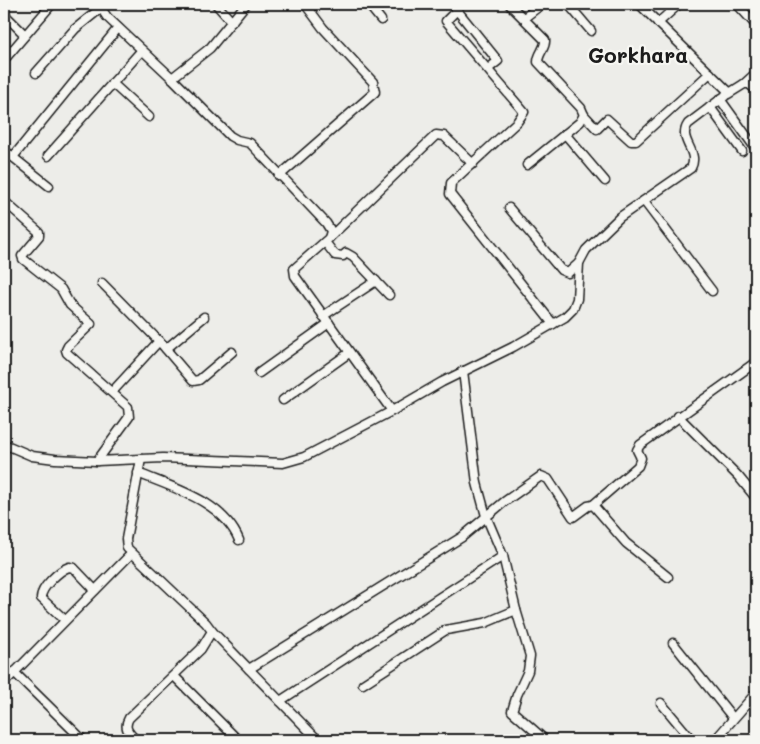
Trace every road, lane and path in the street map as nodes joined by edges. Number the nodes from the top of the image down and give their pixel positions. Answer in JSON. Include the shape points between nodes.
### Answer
{"nodes":[{"id":1,"x":50,"y":4,"type":"edge"},
{"id":2,"x":216,"y":4,"type":"edge"},
{"id":3,"x":246,"y":4,"type":"edge"},
{"id":4,"x":368,"y":4,"type":"edge"},
{"id":5,"x":509,"y":4,"type":"edge"},
{"id":6,"x":542,"y":4,"type":"edge"},
{"id":7,"x":568,"y":4,"type":"edge"},
{"id":8,"x":639,"y":4,"type":"edge"},
{"id":9,"x":679,"y":4,"type":"edge"},
{"id":10,"x":737,"y":4,"type":"edge"},
{"id":11,"x":309,"y":5,"type":"edge"},
{"id":12,"x":101,"y":6,"type":"edge"},
{"id":13,"x":455,"y":7,"type":"edge"},
{"id":14,"x":4,"y":14,"type":"edge"},
{"id":15,"x":524,"y":18,"type":"junction"},
{"id":16,"x":381,"y":20,"type":"dead end"},
{"id":17,"x":232,"y":22,"type":"junction"},
{"id":18,"x":658,"y":23,"type":"junction"},
{"id":19,"x":756,"y":25,"type":"edge"},
{"id":20,"x":118,"y":28,"type":"junction"},
{"id":21,"x":591,"y":31,"type":"dead end"},
{"id":22,"x":25,"y":35,"type":"junction"},
{"id":23,"x":142,"y":50,"type":"junction"},
{"id":24,"x":4,"y":60,"type":"edge"},
{"id":25,"x":488,"y":69,"type":"junction"},
{"id":26,"x":36,"y":73,"type":"dead end"},
{"id":27,"x":710,"y":73,"type":"junction"},
{"id":28,"x":756,"y":73,"type":"edge"},
{"id":29,"x":172,"y":78,"type":"junction"},
{"id":30,"x":112,"y":83,"type":"junction"},
{"id":31,"x":744,"y":84,"type":"junction"},
{"id":32,"x":756,"y":90,"type":"edge"},
{"id":33,"x":728,"y":94,"type":"junction"},
{"id":34,"x":720,"y":99,"type":"junction"},
{"id":35,"x":710,"y":107,"type":"junction"},
{"id":36,"x":584,"y":115,"type":"junction"},
{"id":37,"x":149,"y":117,"type":"dead end"},
{"id":38,"x":565,"y":134,"type":"junction"},
{"id":39,"x":756,"y":149,"type":"edge"},
{"id":40,"x":4,"y":150,"type":"edge"},
{"id":41,"x":742,"y":151,"type":"dead end"},
{"id":42,"x":48,"y":156,"type":"dead end"},
{"id":43,"x":13,"y":157,"type":"junction"},
{"id":44,"x":473,"y":164,"type":"junction"},
{"id":45,"x":527,"y":165,"type":"dead end"},
{"id":46,"x":280,"y":176,"type":"junction"},
{"id":47,"x":605,"y":181,"type":"dead end"},
{"id":48,"x":49,"y":186,"type":"dead end"},
{"id":49,"x":4,"y":201,"type":"edge"},
{"id":50,"x":644,"y":201,"type":"junction"},
{"id":51,"x":509,"y":208,"type":"dead end"},
{"id":52,"x":327,"y":240,"type":"junction"},
{"id":53,"x":579,"y":263,"type":"junction"},
{"id":54,"x":376,"y":282,"type":"junction"},
{"id":55,"x":102,"y":283,"type":"dead end"},
{"id":56,"x":712,"y":291,"type":"dead end"},
{"id":57,"x":389,"y":295,"type":"dead end"},
{"id":58,"x":323,"y":316,"type":"junction"},
{"id":59,"x":204,"y":317,"type":"dead end"},
{"id":60,"x":329,"y":323,"type":"junction"},
{"id":61,"x":553,"y":324,"type":"junction"},
{"id":62,"x":159,"y":340,"type":"junction"},
{"id":63,"x":166,"y":349,"type":"junction"},
{"id":64,"x":232,"y":352,"type":"dead end"},
{"id":65,"x":349,"y":352,"type":"junction"},
{"id":66,"x":756,"y":362,"type":"edge"},
{"id":67,"x":463,"y":371,"type":"junction"},
{"id":68,"x":259,"y":373,"type":"dead end"},
{"id":69,"x":112,"y":392,"type":"junction"},
{"id":70,"x":284,"y":400,"type":"dead end"},
{"id":71,"x":392,"y":411,"type":"junction"},
{"id":72,"x":678,"y":416,"type":"junction"},
{"id":73,"x":4,"y":444,"type":"edge"},
{"id":74,"x":141,"y":459,"type":"junction"},
{"id":75,"x":97,"y":461,"type":"junction"},
{"id":76,"x":138,"y":473,"type":"junction"},
{"id":77,"x":756,"y":498,"type":"edge"},
{"id":78,"x":593,"y":505,"type":"junction"},
{"id":79,"x":486,"y":516,"type":"junction"},
{"id":80,"x":239,"y":540,"type":"dead end"},
{"id":81,"x":131,"y":554,"type":"junction"},
{"id":82,"x":503,"y":556,"type":"junction"},
{"id":83,"x":668,"y":577,"type":"dead end"},
{"id":84,"x":95,"y":590,"type":"junction"},
{"id":85,"x":516,"y":610,"type":"junction"},
{"id":86,"x":65,"y":620,"type":"junction"},
{"id":87,"x":212,"y":631,"type":"junction"},
{"id":88,"x":673,"y":643,"type":"dead end"},
{"id":89,"x":249,"y":669,"type":"junction"},
{"id":90,"x":14,"y":672,"type":"junction"},
{"id":91,"x":174,"y":676,"type":"junction"},
{"id":92,"x":4,"y":683,"type":"edge"},
{"id":93,"x":364,"y":684,"type":"dead end"},
{"id":94,"x":756,"y":693,"type":"edge"},
{"id":95,"x":280,"y":701,"type":"junction"},
{"id":96,"x":661,"y":703,"type":"dead end"},
{"id":97,"x":733,"y":718,"type":"junction"},
{"id":98,"x":84,"y":740,"type":"edge"},
{"id":99,"x":136,"y":740,"type":"edge"},
{"id":100,"x":238,"y":740,"type":"edge"},
{"id":101,"x":318,"y":740,"type":"edge"},
{"id":102,"x":544,"y":740,"type":"edge"},
{"id":103,"x":692,"y":740,"type":"edge"},
{"id":104,"x":714,"y":740,"type":"edge"}],
"edges":[{"from":1,"to":22,"type":"street"},
{"from":2,"to":17,"type":"street"},
{"from":3,"to":17,"type":"street"},
{"from":4,"to":16,"type":"street"},
{"from":5,"to":15,"type":"street"},
{"from":6,"to":15,"type":"street"},
{"from":7,"to":21,"type":"street"},
{"from":8,"to":18,"type":"street"},
{"from":9,"to":18,"type":"street"},
{"from":10,"to":19,"type":"street"},
{"from":11,"to":46,"type":"street","via":[[323,28],[373,82],[375,92]]},
{"from":12,"to":20,"type":"street"},
{"from":12,"to":26,"type":"street","via":[[75,29]]},
{"from":13,"to":25,"type":"street","via":[[446,21]]},
{"from":13,"to":25,"type":"street","via":[[498,61]]},
{"from":14,"to":22,"type":"street"},
{"from":15,"to":36,"type":"street","via":[[545,40],[538,62]]},
{"from":17,"to":29,"type":"street","via":[[210,48]]},
{"from":18,"to":27,"type":"street"},
{"from":20,"to":23,"type":"street"},
{"from":20,"to":43,"type":"street"},
{"from":22,"to":24,"type":"street"},
{"from":23,"to":29,"type":"street"},
{"from":23,"to":30,"type":"street"},
{"from":25,"to":44,"type":"street","via":[[524,112]]},
{"from":27,"to":33,"type":"street"},
{"from":27,"to":36,"type":"street","via":[[636,141],[624,137],[607,119],[597,129]]},
{"from":28,"to":31,"type":"street"},
{"from":29,"to":46,"type":"street","via":[[230,136],[250,143]]},
{"from":30,"to":37,"type":"street"},
{"from":30,"to":42,"type":"street"},
{"from":31,"to":32,"type":"street"},
{"from":31,"to":33,"type":"street"},
{"from":33,"to":34,"type":"street"},
{"from":34,"to":35,"type":"street"},
{"from":34,"to":39,"type":"street"},
{"from":35,"to":41,"type":"street"},
{"from":35,"to":50,"type":"street","via":[[684,130],[695,161],[691,168]]},
{"from":36,"to":38,"type":"street"},
{"from":38,"to":45,"type":"street"},
{"from":38,"to":47,"type":"street"},
{"from":40,"to":43,"type":"street"},
{"from":43,"to":48,"type":"street"},
{"from":44,"to":52,"type":"street","via":[[444,136],[436,135]]},
{"from":44,"to":61,"type":"street","via":[[451,183],[450,194]]},
{"from":46,"to":52,"type":"street","via":[[326,223],[331,231]]},
{"from":49,"to":69,"type":"street","via":[[38,232],[39,236],[22,256],[23,259],[61,289],[70,305],[90,324],[68,346],[67,353]]},
{"from":50,"to":53,"type":"street","via":[[598,236]]},
{"from":50,"to":56,"type":"street"},
{"from":51,"to":53,"type":"street","via":[[561,270],[568,273]]},
{"from":52,"to":54,"type":"street","via":[[335,255],[346,253],[353,257]]},
{"from":52,"to":58,"type":"street","via":[[294,269],[299,284]]},
{"from":53,"to":61,"type":"street","via":[[577,300],[566,317]]},
{"from":54,"to":57,"type":"street"},
{"from":54,"to":58,"type":"street"},
{"from":55,"to":62,"type":"street"},
{"from":58,"to":60,"type":"street"},
{"from":59,"to":63,"type":"street"},
{"from":60,"to":65,"type":"street"},
{"from":60,"to":68,"type":"street"},
{"from":61,"to":67,"type":"street","via":[[513,348]]},
{"from":62,"to":63,"type":"street"},
{"from":62,"to":69,"type":"street"},
{"from":63,"to":64,"type":"street","via":[[196,382]]},
{"from":65,"to":70,"type":"street"},
{"from":65,"to":71,"type":"street"},
{"from":66,"to":72,"type":"street"},
{"from":67,"to":71,"type":"street"},
{"from":67,"to":79,"type":"street","via":[[477,483]]},
{"from":69,"to":75,"type":"street","via":[[130,412],[129,417]]},
{"from":71,"to":74,"type":"street","via":[[304,457],[283,462]]},
{"from":72,"to":77,"type":"street"},
{"from":72,"to":78,"type":"street","via":[[640,445],[637,450],[641,458],[638,466]]},
{"from":73,"to":75,"type":"street","via":[[32,456]]},
{"from":74,"to":75,"type":"street"},
{"from":74,"to":76,"type":"street"},
{"from":76,"to":80,"type":"street","via":[[216,510]]},
{"from":76,"to":81,"type":"street","via":[[126,539]]},
{"from":78,"to":79,"type":"street","via":[[573,517],[548,479],[541,476]]},
{"from":78,"to":83,"type":"street","via":[[626,543]]},
{"from":79,"to":82,"type":"street"},
{"from":79,"to":89,"type":"street","via":[[462,536]]},
{"from":81,"to":84,"type":"street"},
{"from":81,"to":87,"type":"street"},
{"from":82,"to":85,"type":"street"},
{"from":82,"to":95,"type":"street"},
{"from":84,"to":86,"type":"street"},
{"from":84,"to":86,"type":"street","via":[[74,568],[69,567],[44,589],[41,598]]},
{"from":85,"to":93,"type":"street","via":[[485,623],[446,630]]},
{"from":85,"to":102,"type":"street","via":[[531,663],[512,711]]},
{"from":86,"to":90,"type":"street"},
{"from":87,"to":89,"type":"street"},
{"from":87,"to":91,"type":"street","via":[[201,649]]},
{"from":88,"to":97,"type":"street"},
{"from":89,"to":95,"type":"street"},
{"from":90,"to":92,"type":"street"},
{"from":90,"to":98,"type":"street"},
{"from":91,"to":99,"type":"street","via":[[126,723],[128,732]]},
{"from":91,"to":100,"type":"street"},
{"from":94,"to":97,"type":"street"},
{"from":95,"to":101,"type":"street"},
{"from":96,"to":103,"type":"street"},
{"from":97,"to":104,"type":"street"}]}
